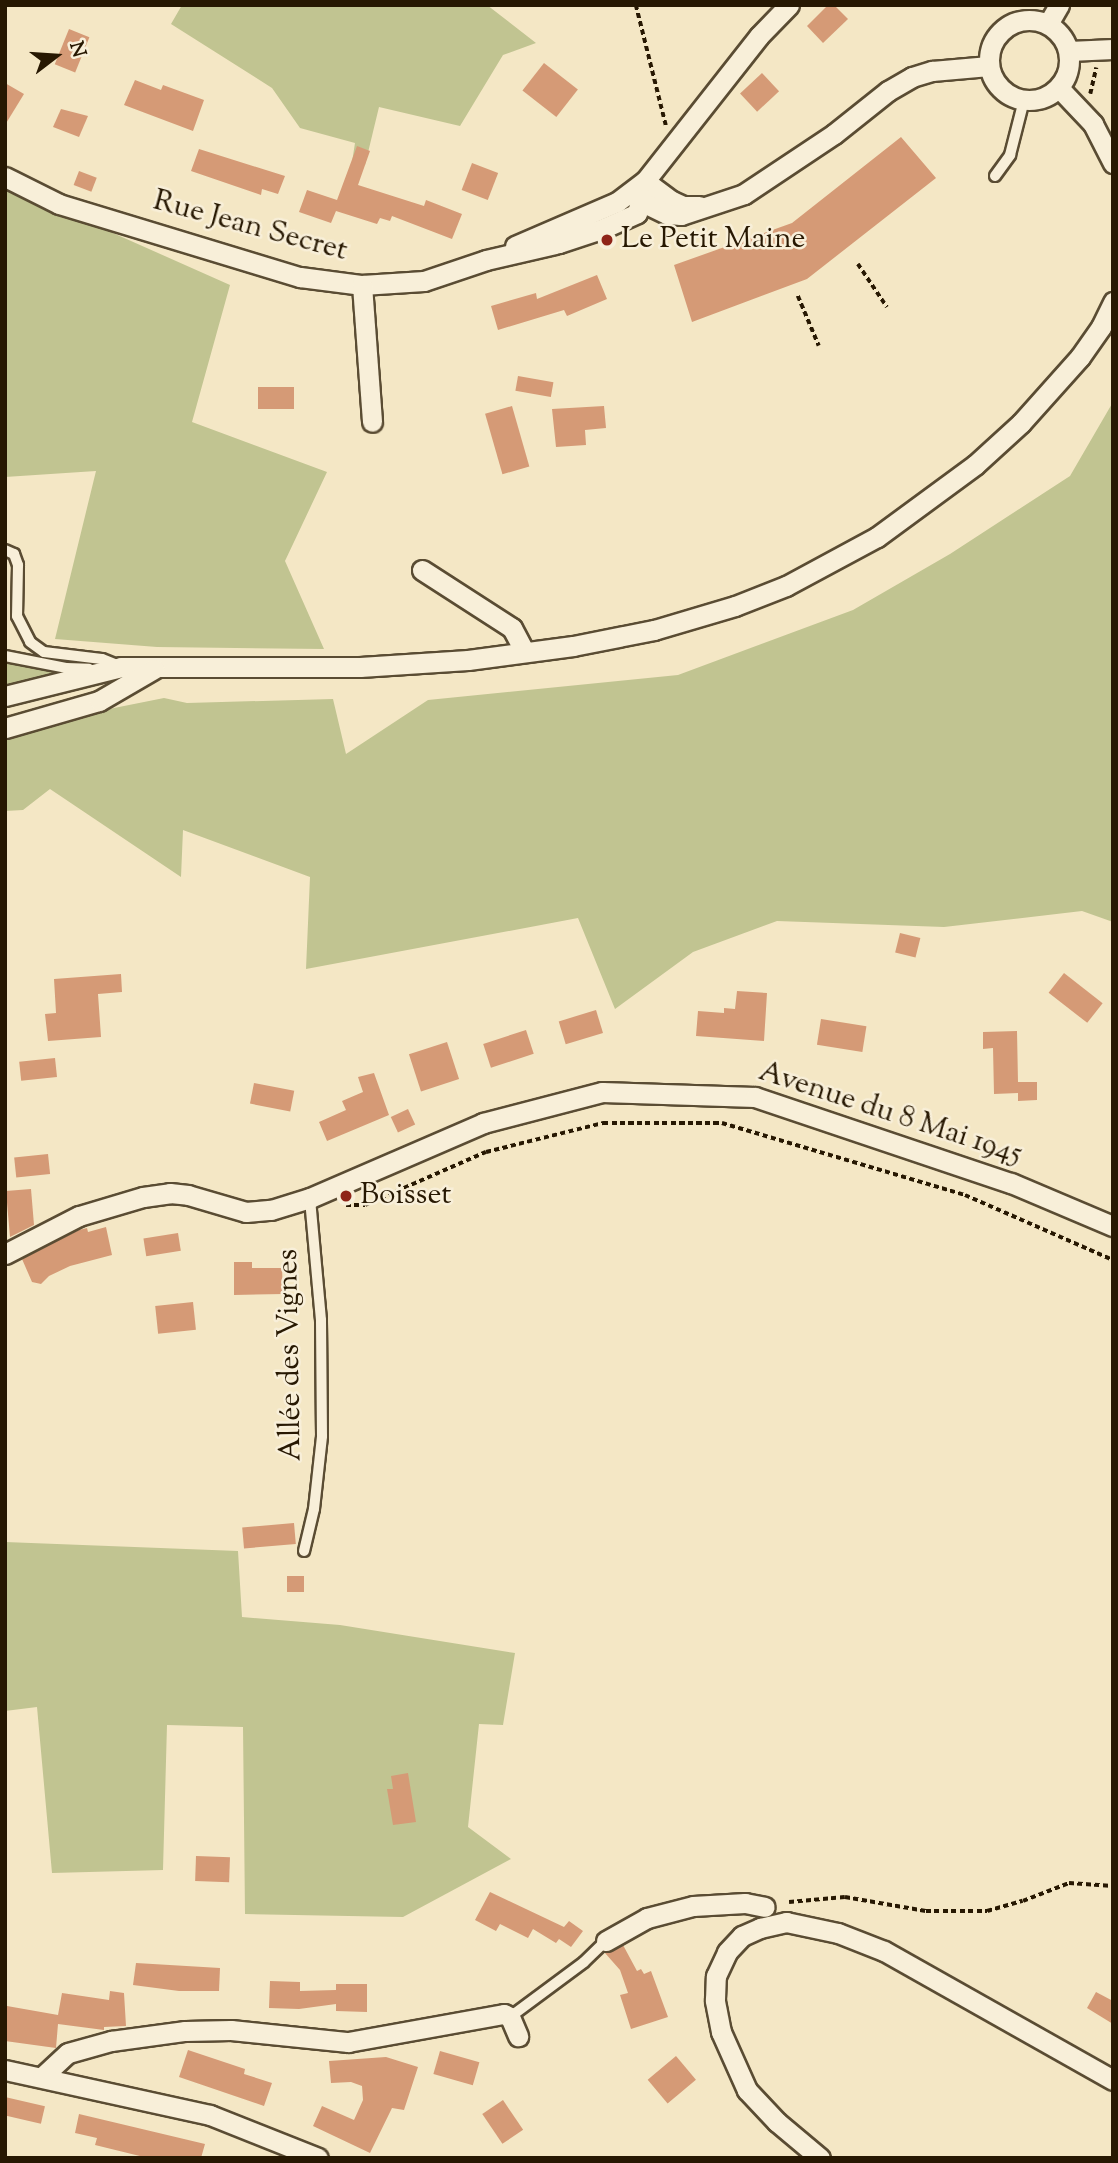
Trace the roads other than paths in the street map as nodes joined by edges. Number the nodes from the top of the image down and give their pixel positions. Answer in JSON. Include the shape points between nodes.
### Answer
{"nodes":[{"id":1,"x":789,"y":5,"type":"edge"},
{"id":2,"x":1059,"y":5,"type":"edge"},
{"id":3,"x":1048,"y":24,"type":"junction"},
{"id":4,"x":1104,"y":49,"type":"edge"},
{"id":5,"x":1069,"y":51,"type":"junction"},
{"id":6,"x":989,"y":66,"type":"junction"},
{"id":7,"x":1059,"y":88,"type":"junction"},
{"id":8,"x":1024,"y":100,"type":"junction"},
{"id":9,"x":1113,"y":163,"type":"edge"},
{"id":10,"x":995,"y":176,"type":"dead end"},
{"id":11,"x":5,"y":177,"type":"edge"},
{"id":12,"x":645,"y":181,"type":"junction"},
{"id":13,"x":642,"y":202,"type":"junction"},
{"id":14,"x":712,"y":206,"type":"junction"},
{"id":15,"x":486,"y":260,"type":"junction"},
{"id":16,"x":362,"y":285,"type":"junction"},
{"id":17,"x":1113,"y":302,"type":"edge"},
{"id":18,"x":372,"y":422,"type":"dead end"},
{"id":19,"x":5,"y":550,"type":"edge"},
{"id":20,"x":422,"y":570,"type":"dead end"},
{"id":21,"x":525,"y":652,"type":"junction"},
{"id":22,"x":5,"y":656,"type":"edge"},
{"id":23,"x":121,"y":667,"type":"junction"},
{"id":24,"x":155,"y":668,"type":"junction"},
{"id":25,"x":5,"y":696,"type":"edge"},
{"id":26,"x":5,"y":728,"type":"edge"},
{"id":27,"x":310,"y":1198,"type":"junction"},
{"id":28,"x":1113,"y":1226,"type":"edge"},
{"id":29,"x":5,"y":1254,"type":"edge"},
{"id":30,"x":304,"y":1551,"type":"dead end"},
{"id":31,"x":765,"y":1907,"type":"road end"},
{"id":32,"x":606,"y":1941,"type":"joint"},
{"id":33,"x":510,"y":2017,"type":"junction"},
{"id":34,"x":518,"y":2036,"type":"dead end"},
{"id":35,"x":5,"y":2070,"type":"edge"},
{"id":36,"x":42,"y":2077,"type":"junction"},
{"id":37,"x":1113,"y":2080,"type":"edge"},
{"id":38,"x":318,"y":2158,"type":"edge"},
{"id":39,"x":820,"y":2158,"type":"edge"}],
"edges":[{"from":1,"to":12,"type":"street","via":[[759,36]]},
{"from":2,"to":3,"type":"street"},
{"from":3,"to":5,"type":"street","via":[[1065,40]]},
{"from":3,"to":6,"type":"street","via":[[1023,20],[1001,31],[989,54]]},
{"from":4,"to":5,"type":"street"},
{"from":5,"to":7,"type":"street","via":[[1069,71]]},
{"from":6,"to":8,"type":"street","via":[[1001,89]]},
{"from":6,"to":14,"type":"street","via":[[912,77],[779,173]]},
{"from":7,"to":8,"type":"street","via":[[1049,96]]},
{"from":7,"to":9,"type":"street","via":[[1093,124]]},
{"from":8,"to":10,"type":"lane","via":[[1010,155]]},
{"from":11,"to":16,"type":"street","name":"Rue Jean Secret","via":[[59,205],[300,277]]},
{"from":12,"to":13,"type":"street"},
{"from":12,"to":14,"type":"street","via":[[683,206]]},
{"from":12,"to":15,"type":"street","name":"Rue Jean Secret","via":[[617,202]]},
{"from":13,"to":14,"type":"street","via":[[681,215]]},
{"from":13,"to":15,"type":"street","name":"Rue Jean Secret","via":[[637,213],[604,228]]},
{"from":15,"to":16,"type":"street","name":"Rue Jean Secret","via":[[424,281]]},
{"from":16,"to":18,"type":"street"},
{"from":17,"to":21,"type":"street","via":[[1080,357],[1021,423],[975,465],[877,537],[786,586],[735,606],[654,630]]},
{"from":19,"to":23,"type":"lane","via":[[18,565],[17,616],[30,642],[44,652],[102,659]]},
{"from":20,"to":21,"type":"street","via":[[512,628]]},
{"from":21,"to":24,"type":"street","via":[[360,667]]},
{"from":22,"to":23,"type":"lane","via":[[66,668]]},
{"from":23,"to":24,"type":"street"},
{"from":23,"to":25,"type":"street"},
{"from":24,"to":26,"type":"street","via":[[99,701]]},
{"from":27,"to":28,"type":"street","name":"Avenue du 8 Mai 1945","via":[[483,1123],[602,1092],[755,1097],[1011,1184]]},
{"from":27,"to":29,"type":"street","name":"Avenue du 8 Mai 1945","via":[[246,1212],[188,1195],[143,1197],[79,1216]]},
{"from":27,"to":30,"type":"lane","name":"Allée des Vignes","via":[[321,1320],[322,1436]]},
{"from":31,"to":32,"type":"street","via":[[745,1903],[693,1906],[648,1919]]},
{"from":32,"to":33,"type":"lane"},
{"from":33,"to":34,"type":"street"},
{"from":33,"to":36,"type":"street","via":[[496,2014],[348,2042],[231,2030],[172,2032],[68,2053]]},
{"from":35,"to":36,"type":"street"},
{"from":36,"to":38,"type":"street","via":[[210,2115]]},
{"from":37,"to":39,"type":"street","via":[[884,1951],[838,1933],[786,1923],[760,1928],[742,1936],[727,1952],[716,1976],[721,2032],[747,2090]]}]}
